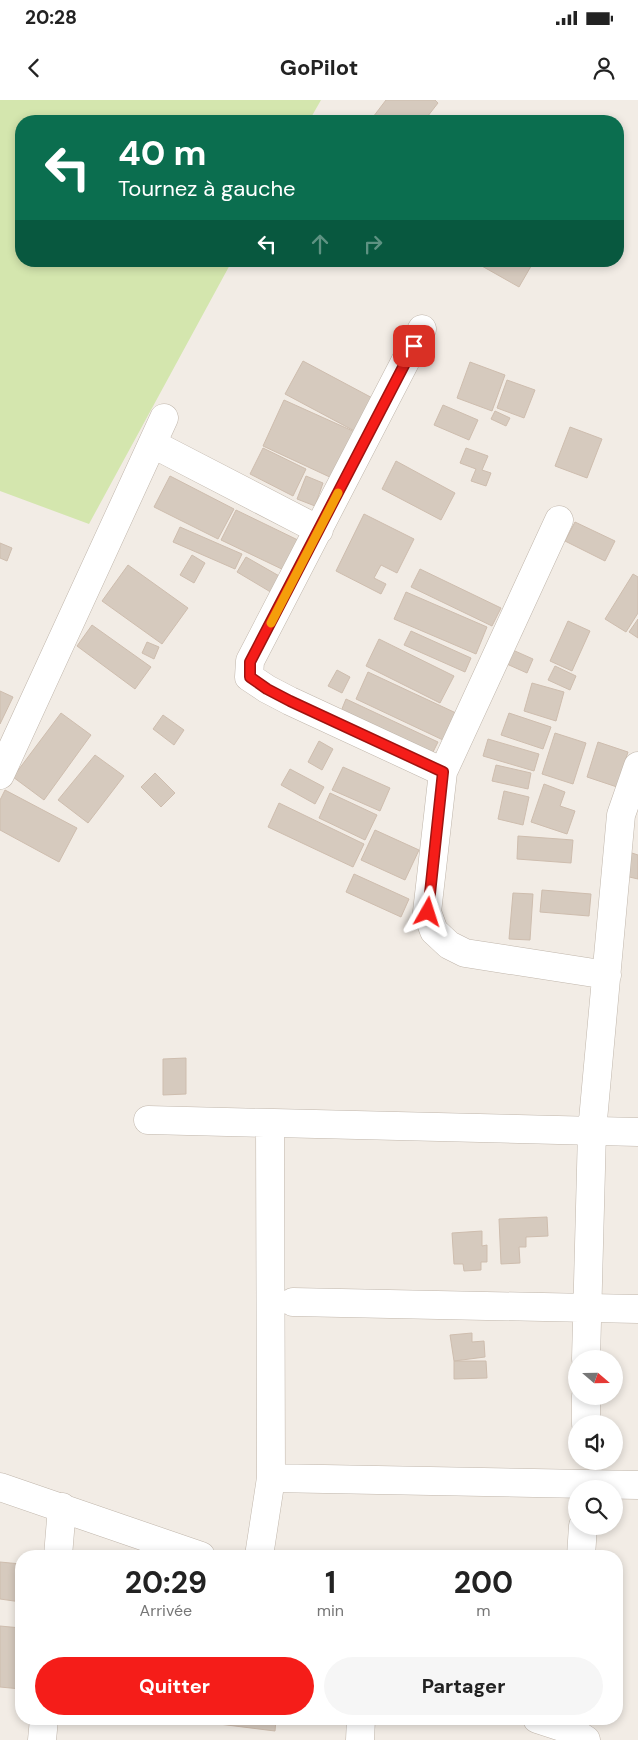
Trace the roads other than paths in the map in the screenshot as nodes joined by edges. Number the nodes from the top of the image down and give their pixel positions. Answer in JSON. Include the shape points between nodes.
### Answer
{"nodes":[{"id":1,"x":422,"y":329,"type":"dead end"},
{"id":2,"x":164,"y":418,"type":"dead end"},
{"id":3,"x":153,"y":444,"type":"junction"},
{"id":4,"x":559,"y":520,"type":"dead end"},
{"id":5,"x":319,"y":530,"type":"junction"},
{"id":6,"x":638,"y":766,"type":"edge"},
{"id":7,"x":443,"y":772,"type":"junction"},
{"id":8,"x":0,"y":775,"type":"edge"},
{"id":9,"x":606,"y":975,"type":"junction"},
{"id":10,"x":148,"y":1120,"type":"dead end"},
{"id":11,"x":270,"y":1124,"type":"junction"},
{"id":12,"x":592,"y":1130,"type":"junction"},
{"id":13,"x":638,"y":1132,"type":"edge"},
{"id":14,"x":293,"y":1302,"type":"dead end"},
{"id":15,"x":587,"y":1308,"type":"junction"},
{"id":16,"x":638,"y":1309,"type":"edge"},
{"id":17,"x":586,"y":1350,"type":"edge"},
{"id":18,"x":271,"y":1478,"type":"junction"},
{"id":19,"x":585,"y":1478,"type":"edge"},
{"id":20,"x":638,"y":1485,"type":"edge"},
{"id":21,"x":0,"y":1487,"type":"edge"},
{"id":22,"x":62,"y":1508,"type":"junction"},
{"id":23,"x":582,"y":1535,"type":"edge"},
{"id":24,"x":58,"y":1550,"type":"edge"},
{"id":25,"x":184,"y":1550,"type":"edge"},
{"id":26,"x":260,"y":1550,"type":"edge"},
{"id":27,"x":581,"y":1550,"type":"edge"},
{"id":28,"x":43,"y":1725,"type":"edge"},
{"id":29,"x":361,"y":1725,"type":"edge"},
{"id":30,"x":558,"y":1725,"type":"edge"},
{"id":31,"x":576,"y":1730,"type":"edge"},
{"id":32,"x":42,"y":1740,"type":"edge"},
{"id":33,"x":360,"y":1740,"type":"edge"}],
"edges":[{"from":1,"to":5,"type":"street"},
{"from":2,"to":3,"type":"street"},
{"from":3,"to":5,"type":"street"},
{"from":3,"to":8,"type":"street"},
{"from":4,"to":7,"type":"street"},
{"from":5,"to":7,"type":"street","via":[[250,662],[250,677],[290,701]]},
{"from":6,"to":9,"type":"street","via":[[621,815]]},
{"from":7,"to":9,"type":"street","via":[[428,912],[434,931],[449,945],[465,953]]},
{"from":9,"to":12,"type":"street"},
{"from":10,"to":11,"type":"street"},
{"from":11,"to":12,"type":"street"},
{"from":11,"to":18,"type":"street"},
{"from":12,"to":13,"type":"street"},
{"from":12,"to":15,"type":"street"},
{"from":14,"to":15,"type":"street"},
{"from":15,"to":16,"type":"street"},
{"from":15,"to":17,"type":"street"},
{"from":18,"to":19,"type":"street"},
{"from":18,"to":26,"type":"street"},
{"from":19,"to":20,"type":"street"},
{"from":21,"to":22,"type":"street"},
{"from":22,"to":24,"type":"street"},
{"from":22,"to":25,"type":"street"},
{"from":23,"to":27,"type":"street"},
{"from":28,"to":32,"type":"street"},
{"from":29,"to":33,"type":"street"},
{"from":30,"to":31,"type":"street"}]}
